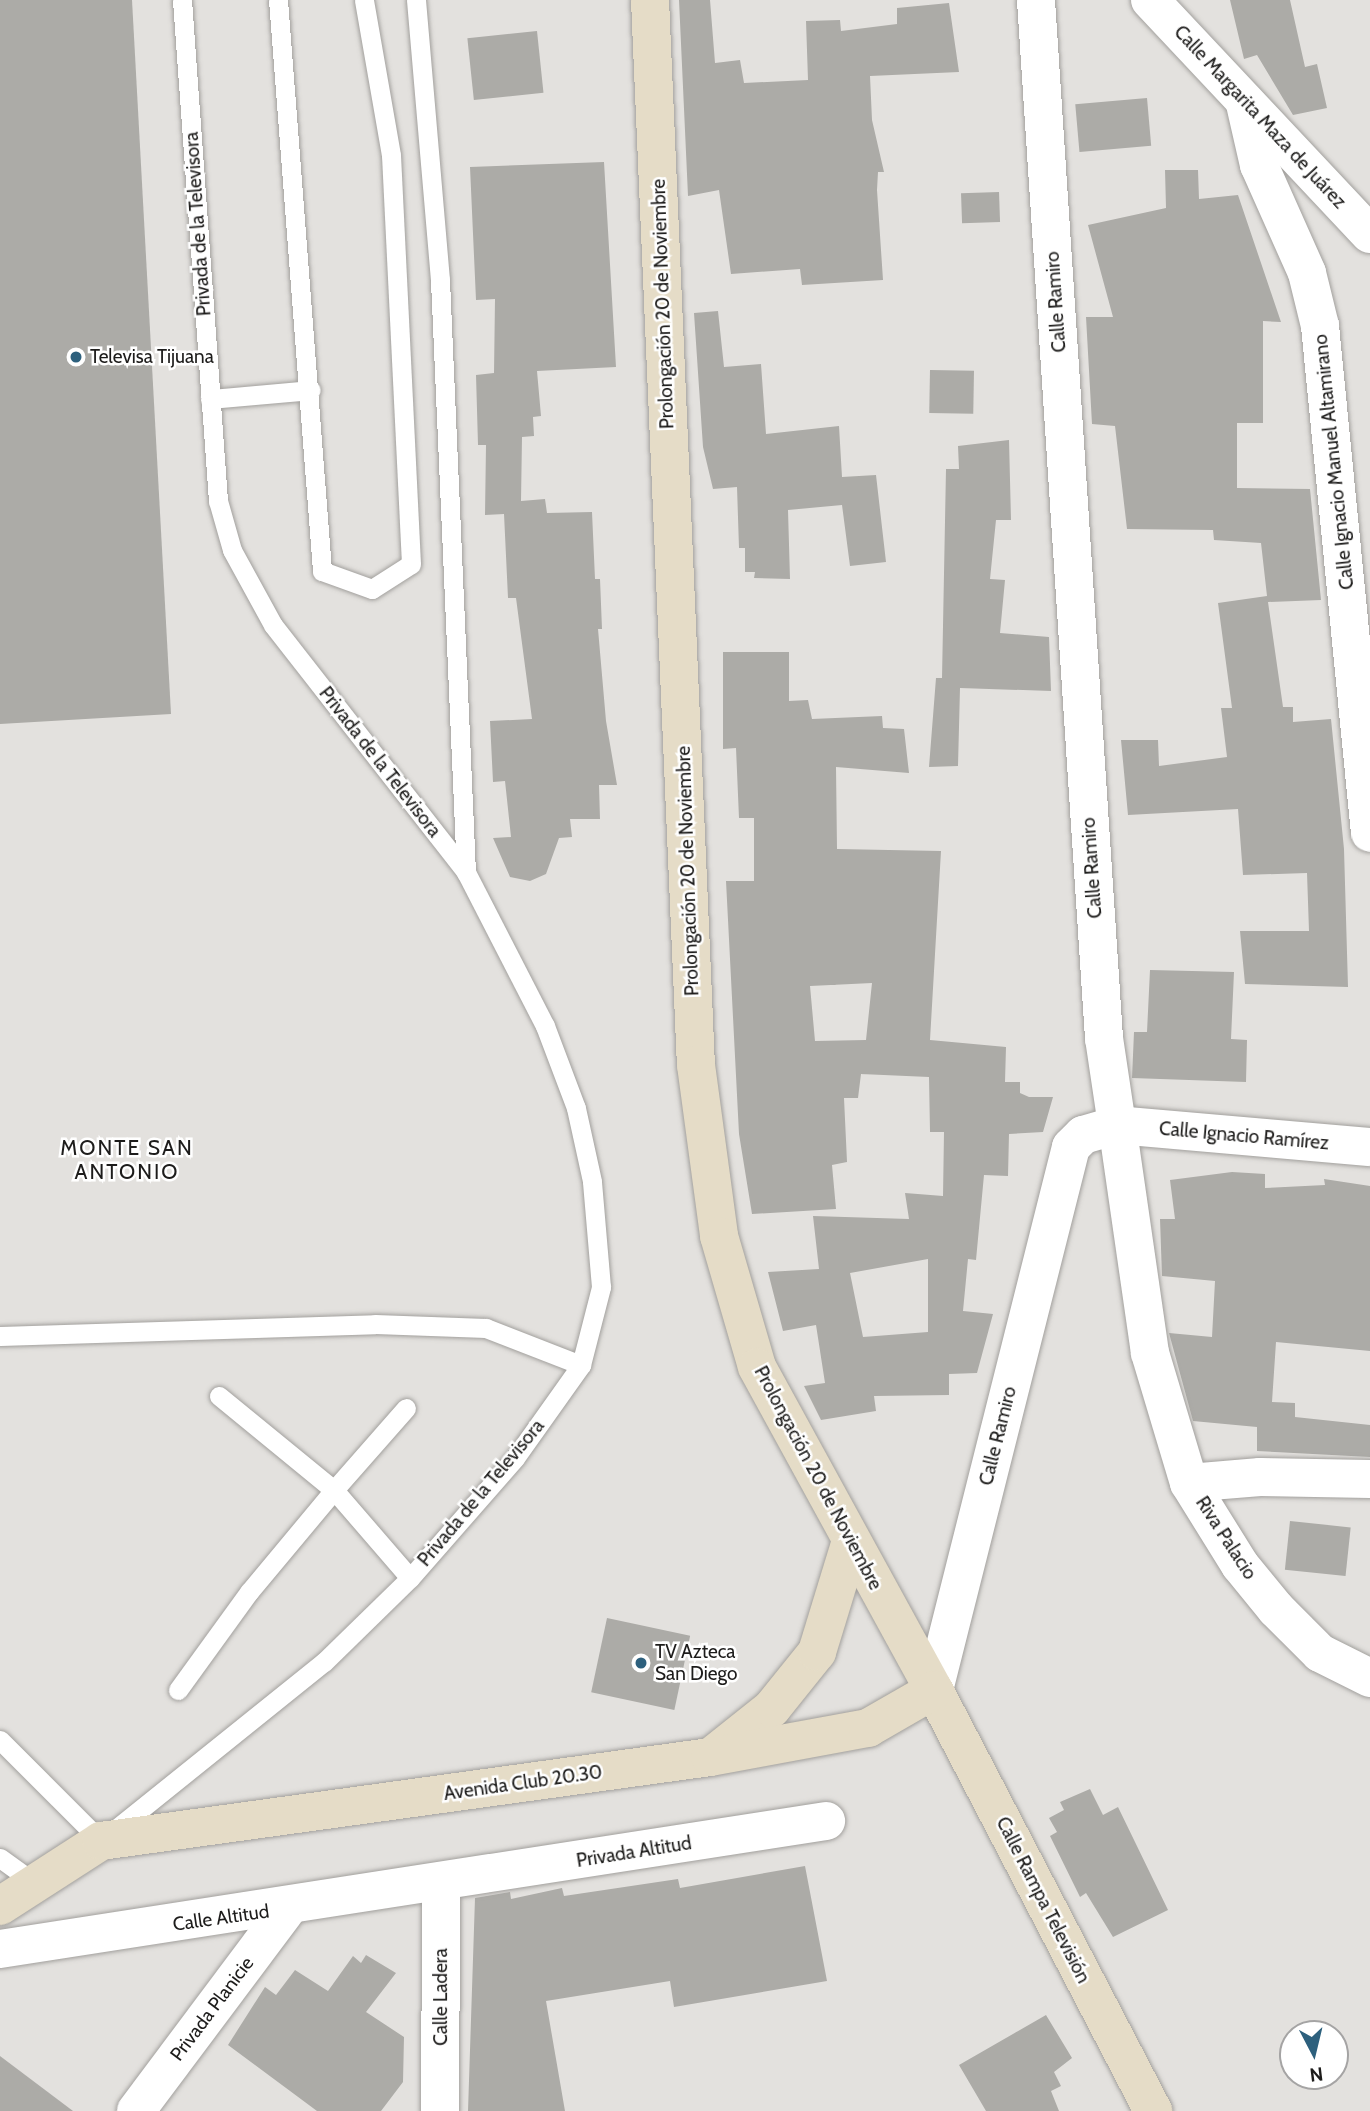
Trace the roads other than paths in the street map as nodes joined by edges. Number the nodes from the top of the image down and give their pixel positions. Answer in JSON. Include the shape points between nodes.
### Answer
{"nodes":[{"id":1,"x":181,"y":0,"type":"edge"},
{"id":2,"x":278,"y":0,"type":"edge"},
{"id":3,"x":364,"y":0,"type":"edge"},
{"id":4,"x":416,"y":0,"type":"edge"},
{"id":5,"x":650,"y":0,"type":"edge"},
{"id":6,"x":1036,"y":0,"type":"edge"},
{"id":7,"x":1150,"y":0,"type":"edge"},
{"id":8,"x":1245,"y":104,"type":"junction"},
{"id":9,"x":1370,"y":234,"type":"edge"},
{"id":10,"x":311,"y":390,"type":"junction"},
{"id":11,"x":210,"y":399,"type":"junction"},
{"id":12,"x":1370,"y":833,"type":"edge"},
{"id":13,"x":466,"y":872,"type":"junction"},
{"id":14,"x":1117,"y":1125,"type":"junction"},
{"id":15,"x":1370,"y":1147,"type":"edge"},
{"id":16,"x":0,"y":1336,"type":"edge"},
{"id":17,"x":581,"y":1365,"type":"junction"},
{"id":18,"x":219,"y":1396,"type":"dead end"},
{"id":19,"x":406,"y":1408,"type":"dead end"},
{"id":20,"x":1370,"y":1479,"type":"edge"},
{"id":21,"x":1189,"y":1483,"type":"junction"},
{"id":22,"x":334,"y":1490,"type":"junction"},
{"id":23,"x":850,"y":1544,"type":"junction"},
{"id":24,"x":410,"y":1578,"type":"junction"},
{"id":25,"x":1370,"y":1678,"type":"edge"},
{"id":26,"x":178,"y":1690,"type":"dead end"},
{"id":27,"x":934,"y":1690,"type":"junction"},
{"id":28,"x":0,"y":1740,"type":"edge"},
{"id":29,"x":710,"y":1758,"type":"junction"},
{"id":30,"x":826,"y":1821,"type":"dead end"},
{"id":31,"x":101,"y":1841,"type":"junction"},
{"id":32,"x":0,"y":1858,"type":"edge"},
{"id":33,"x":36,"y":1884,"type":"junction"},
{"id":34,"x":441,"y":1884,"type":"junction"},
{"id":35,"x":0,"y":1906,"type":"edge"},
{"id":36,"x":288,"y":1908,"type":"junction"},
{"id":37,"x":0,"y":1950,"type":"edge"},
{"id":38,"x":136,"y":2111,"type":"edge"},
{"id":39,"x":440,"y":2111,"type":"edge"},
{"id":40,"x":1153,"y":2111,"type":"edge"}],
"edges":[{"from":1,"to":11,"type":"lane","name":"Privada de la Televisora"},
{"from":2,"to":10,"type":"lane"},
{"from":3,"to":10,"type":"lane","via":[[391,155],[411,564],[372,589],[322,571]]},
{"from":4,"to":13,"type":"lane","name":"Privada de la Televisora","via":[[440,280]]},
{"from":5,"to":23,"type":"main road","name":"Prolongación 20 de Noviembre","via":[[696,1065],[719,1236],[757,1367]]},
{"from":6,"to":14,"type":"street","name":"Calle Ramiro","via":[[1103,1026]]},
{"from":7,"to":8,"type":"street","name":"Calle Margarita Maza de Juárez"},
{"from":8,"to":9,"type":"street","name":"Calle Margarita Maza de Juárez"},
{"from":8,"to":12,"type":"street","name":"Calle Ignacio Manuel Altamirano","via":[[1259,165],[1307,273],[1320,326]]},
{"from":10,"to":11,"type":"lane"},
{"from":11,"to":13,"type":"lane","name":"Privada de la Televisora","via":[[218,501],[232,550],[273,625]]},
{"from":13,"to":17,"type":"lane","name":"Privada de la Televisora","via":[[545,1026],[576,1108],[592,1181],[601,1287]]},
{"from":14,"to":15,"type":"street","name":"Calle Ignacio Ramírez"},
{"from":14,"to":21,"type":"street","via":[[1150,1353]]},
{"from":14,"to":27,"type":"street","name":"Calle Ramiro","via":[[1083,1135],[1071,1147]]},
{"from":16,"to":17,"type":"lane","via":[[375,1324],[486,1328]]},
{"from":17,"to":24,"type":"lane","name":"Privada de la Televisora","via":[[515,1458]]},
{"from":18,"to":22,"type":"lane"},
{"from":19,"to":22,"type":"lane"},
{"from":20,"to":21,"type":"street","name":"Riva Palacio","via":[[1260,1477]]},
{"from":21,"to":25,"type":"street","name":"Riva Palacio","via":[[1240,1565],[1276,1609],[1320,1653]]},
{"from":22,"to":24,"type":"lane"},
{"from":22,"to":26,"type":"lane","via":[[249,1592]]},
{"from":23,"to":27,"type":"main road","name":"Prolongación 20 de Noviembre"},
{"from":23,"to":29,"type":"main road","via":[[831,1616],[805,1671],[772,1708]]},
{"from":24,"to":31,"type":"lane","name":"Privada de la Televisora","via":[[324,1662]]},
{"from":27,"to":29,"type":"main road","name":"Avenida Club 20.30","via":[[868,1728]]},
{"from":27,"to":40,"type":"main road","name":"Calle Rampa Televisión"},
{"from":28,"to":31,"type":"lane"},
{"from":29,"to":31,"type":"main road","name":"Avenida Club 20.30"},
{"from":30,"to":34,"type":"street","name":"Privada Altitud"},
{"from":31,"to":33,"type":"main road"},
{"from":32,"to":33,"type":"lane"},
{"from":33,"to":35,"type":"main road"},
{"from":34,"to":36,"type":"street","name":"Calle Altitud"},
{"from":34,"to":39,"type":"street","name":"Calle Ladera"},
{"from":36,"to":37,"type":"street","name":"Calle Altitud"},
{"from":36,"to":38,"type":"street","name":"Privada Planicie"}]}
